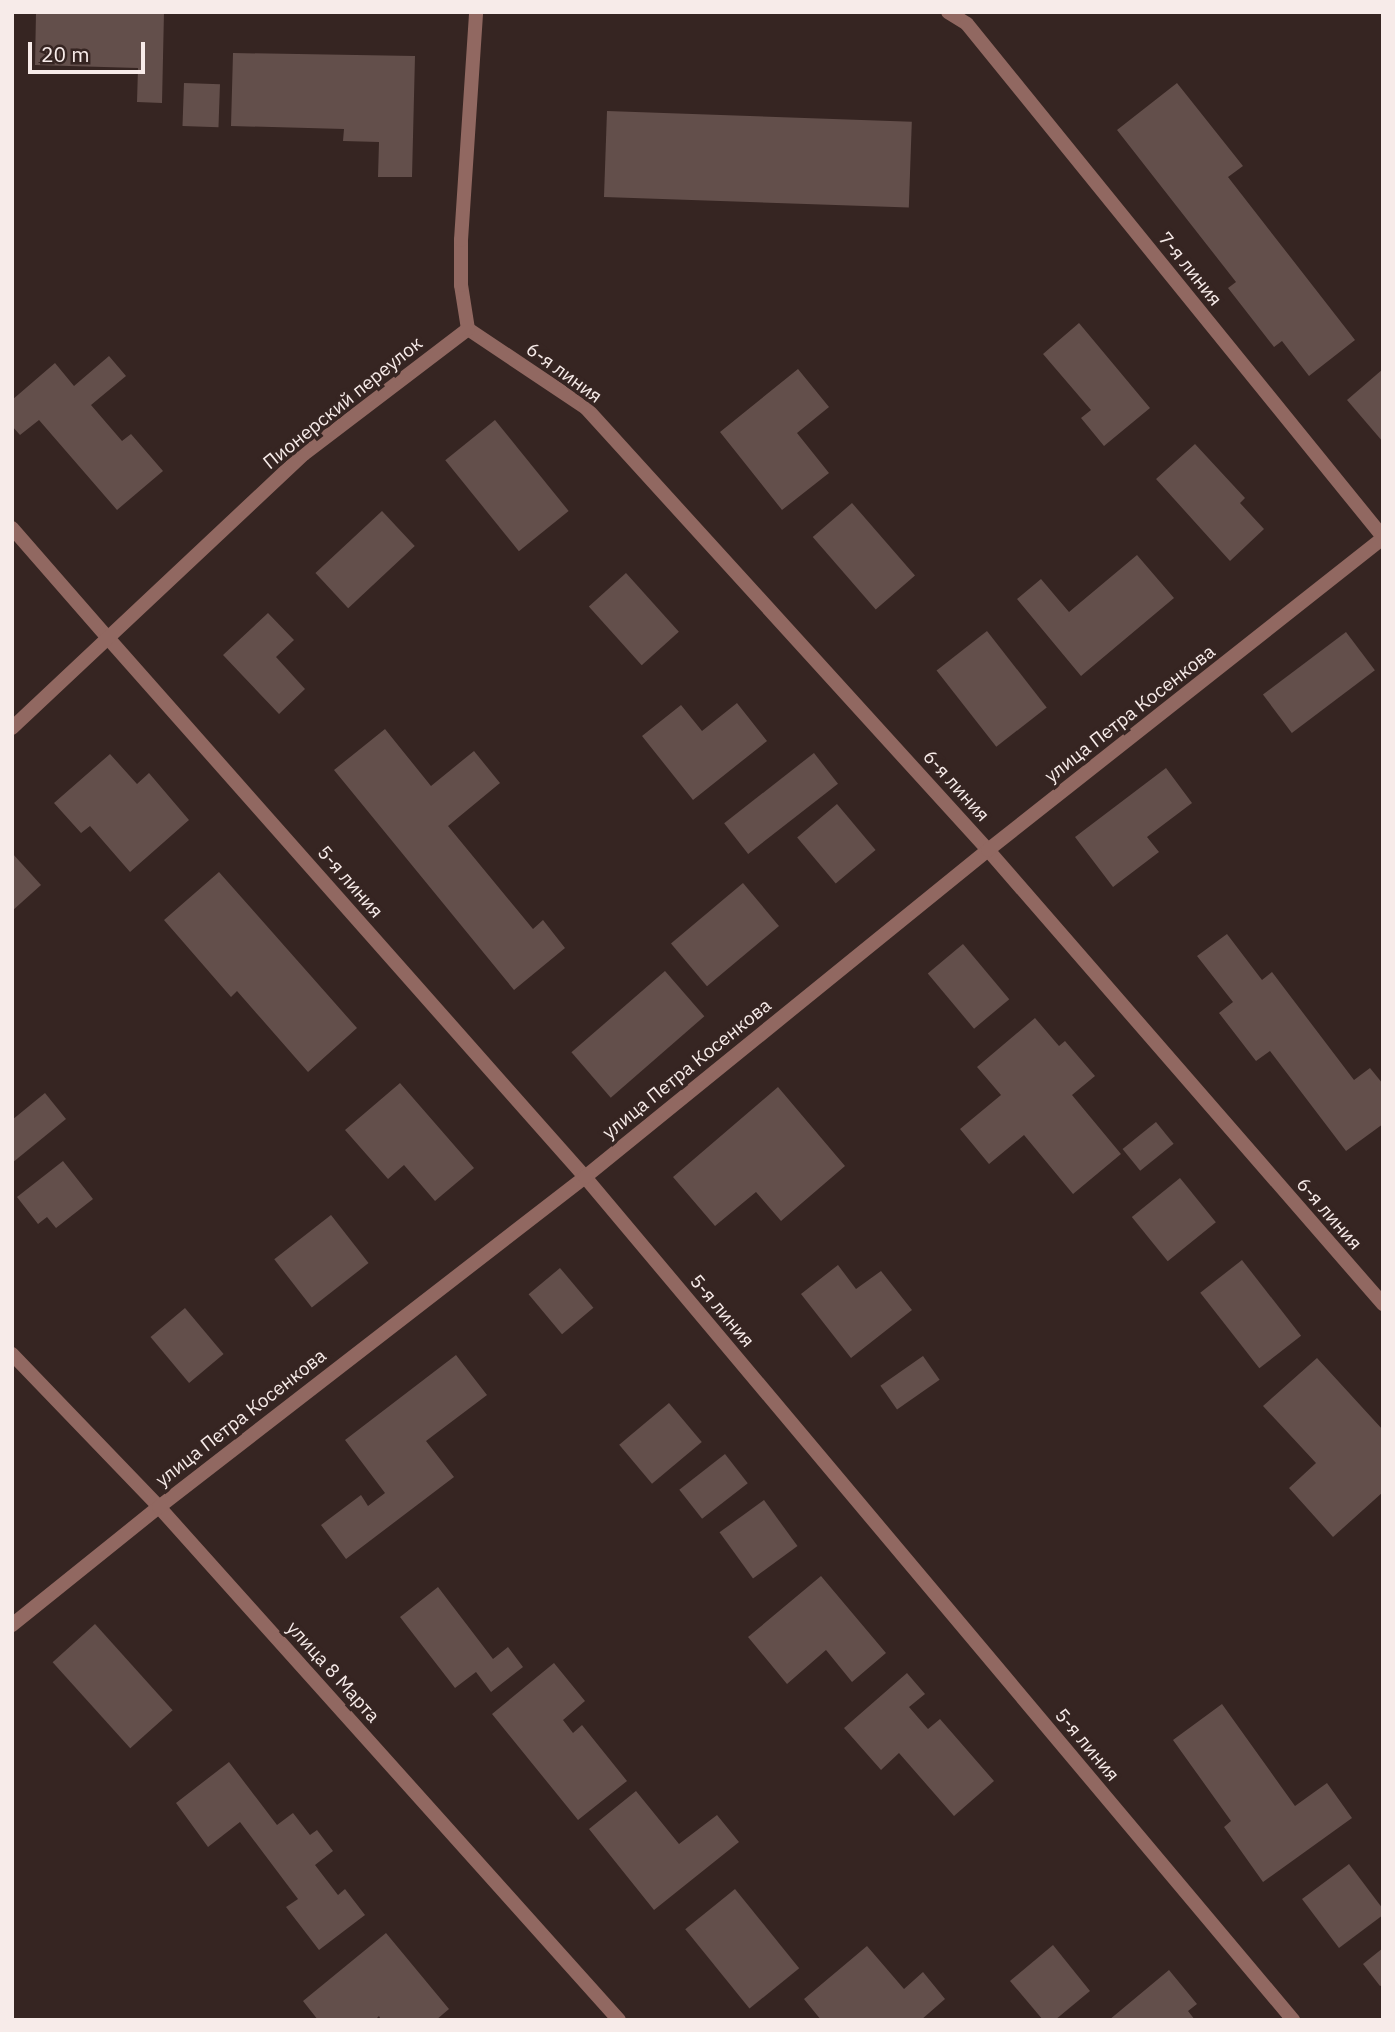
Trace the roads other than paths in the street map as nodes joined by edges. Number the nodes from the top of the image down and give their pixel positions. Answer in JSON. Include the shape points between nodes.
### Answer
{"nodes":[{"id":1,"x":476,"y":12,"type":"edge"},
{"id":2,"x":948,"y":12,"type":"edge"},
{"id":3,"x":967,"y":18,"type":"edge"},
{"id":4,"x":468,"y":329,"type":"junction"},
{"id":5,"x":12,"y":528,"type":"edge"},
{"id":6,"x":1383,"y":538,"type":"edge"},
{"id":7,"x":108,"y":638,"type":"junction"},
{"id":8,"x":12,"y":728,"type":"edge"},
{"id":9,"x":988,"y":850,"type":"junction"},
{"id":10,"x":585,"y":1177,"type":"junction"},
{"id":11,"x":1383,"y":1304,"type":"edge"},
{"id":12,"x":12,"y":1354,"type":"edge"},
{"id":13,"x":159,"y":1507,"type":"junction"},
{"id":14,"x":12,"y":1625,"type":"edge"},
{"id":15,"x":619,"y":2020,"type":"edge"},
{"id":16,"x":1293,"y":2020,"type":"edge"}],
"edges":[{"from":1,"to":4,"type":"street","via":[[461,240],[460,285]]},
{"from":2,"to":3,"type":"street","name":"7-я линия"},
{"from":3,"to":6,"type":"street","name":"7-я линия"},
{"from":4,"to":7,"type":"street","name":"Пионерский переулок","via":[[304,454]]},
{"from":4,"to":9,"type":"street","name":"6-я линия","via":[[586,408]]},
{"from":5,"to":7,"type":"street","name":"5-я линия"},
{"from":6,"to":9,"type":"street","name":"улица Петра Косенкова"},
{"from":7,"to":8,"type":"street","name":"Пионерский переулок"},
{"from":7,"to":10,"type":"street","name":"5-я линия"},
{"from":9,"to":10,"type":"street","name":"улица Петра Косенкова"},
{"from":9,"to":11,"type":"street","name":"6-я линия"},
{"from":10,"to":13,"type":"street","name":"улица Петра Косенкова"},
{"from":10,"to":16,"type":"street","name":"5-я линия"},
{"from":12,"to":13,"type":"street","name":"улица 8 Марта"},
{"from":13,"to":14,"type":"street","name":"улица Петра Косенкова"},
{"from":13,"to":15,"type":"street","name":"улица 8 Марта"}]}
